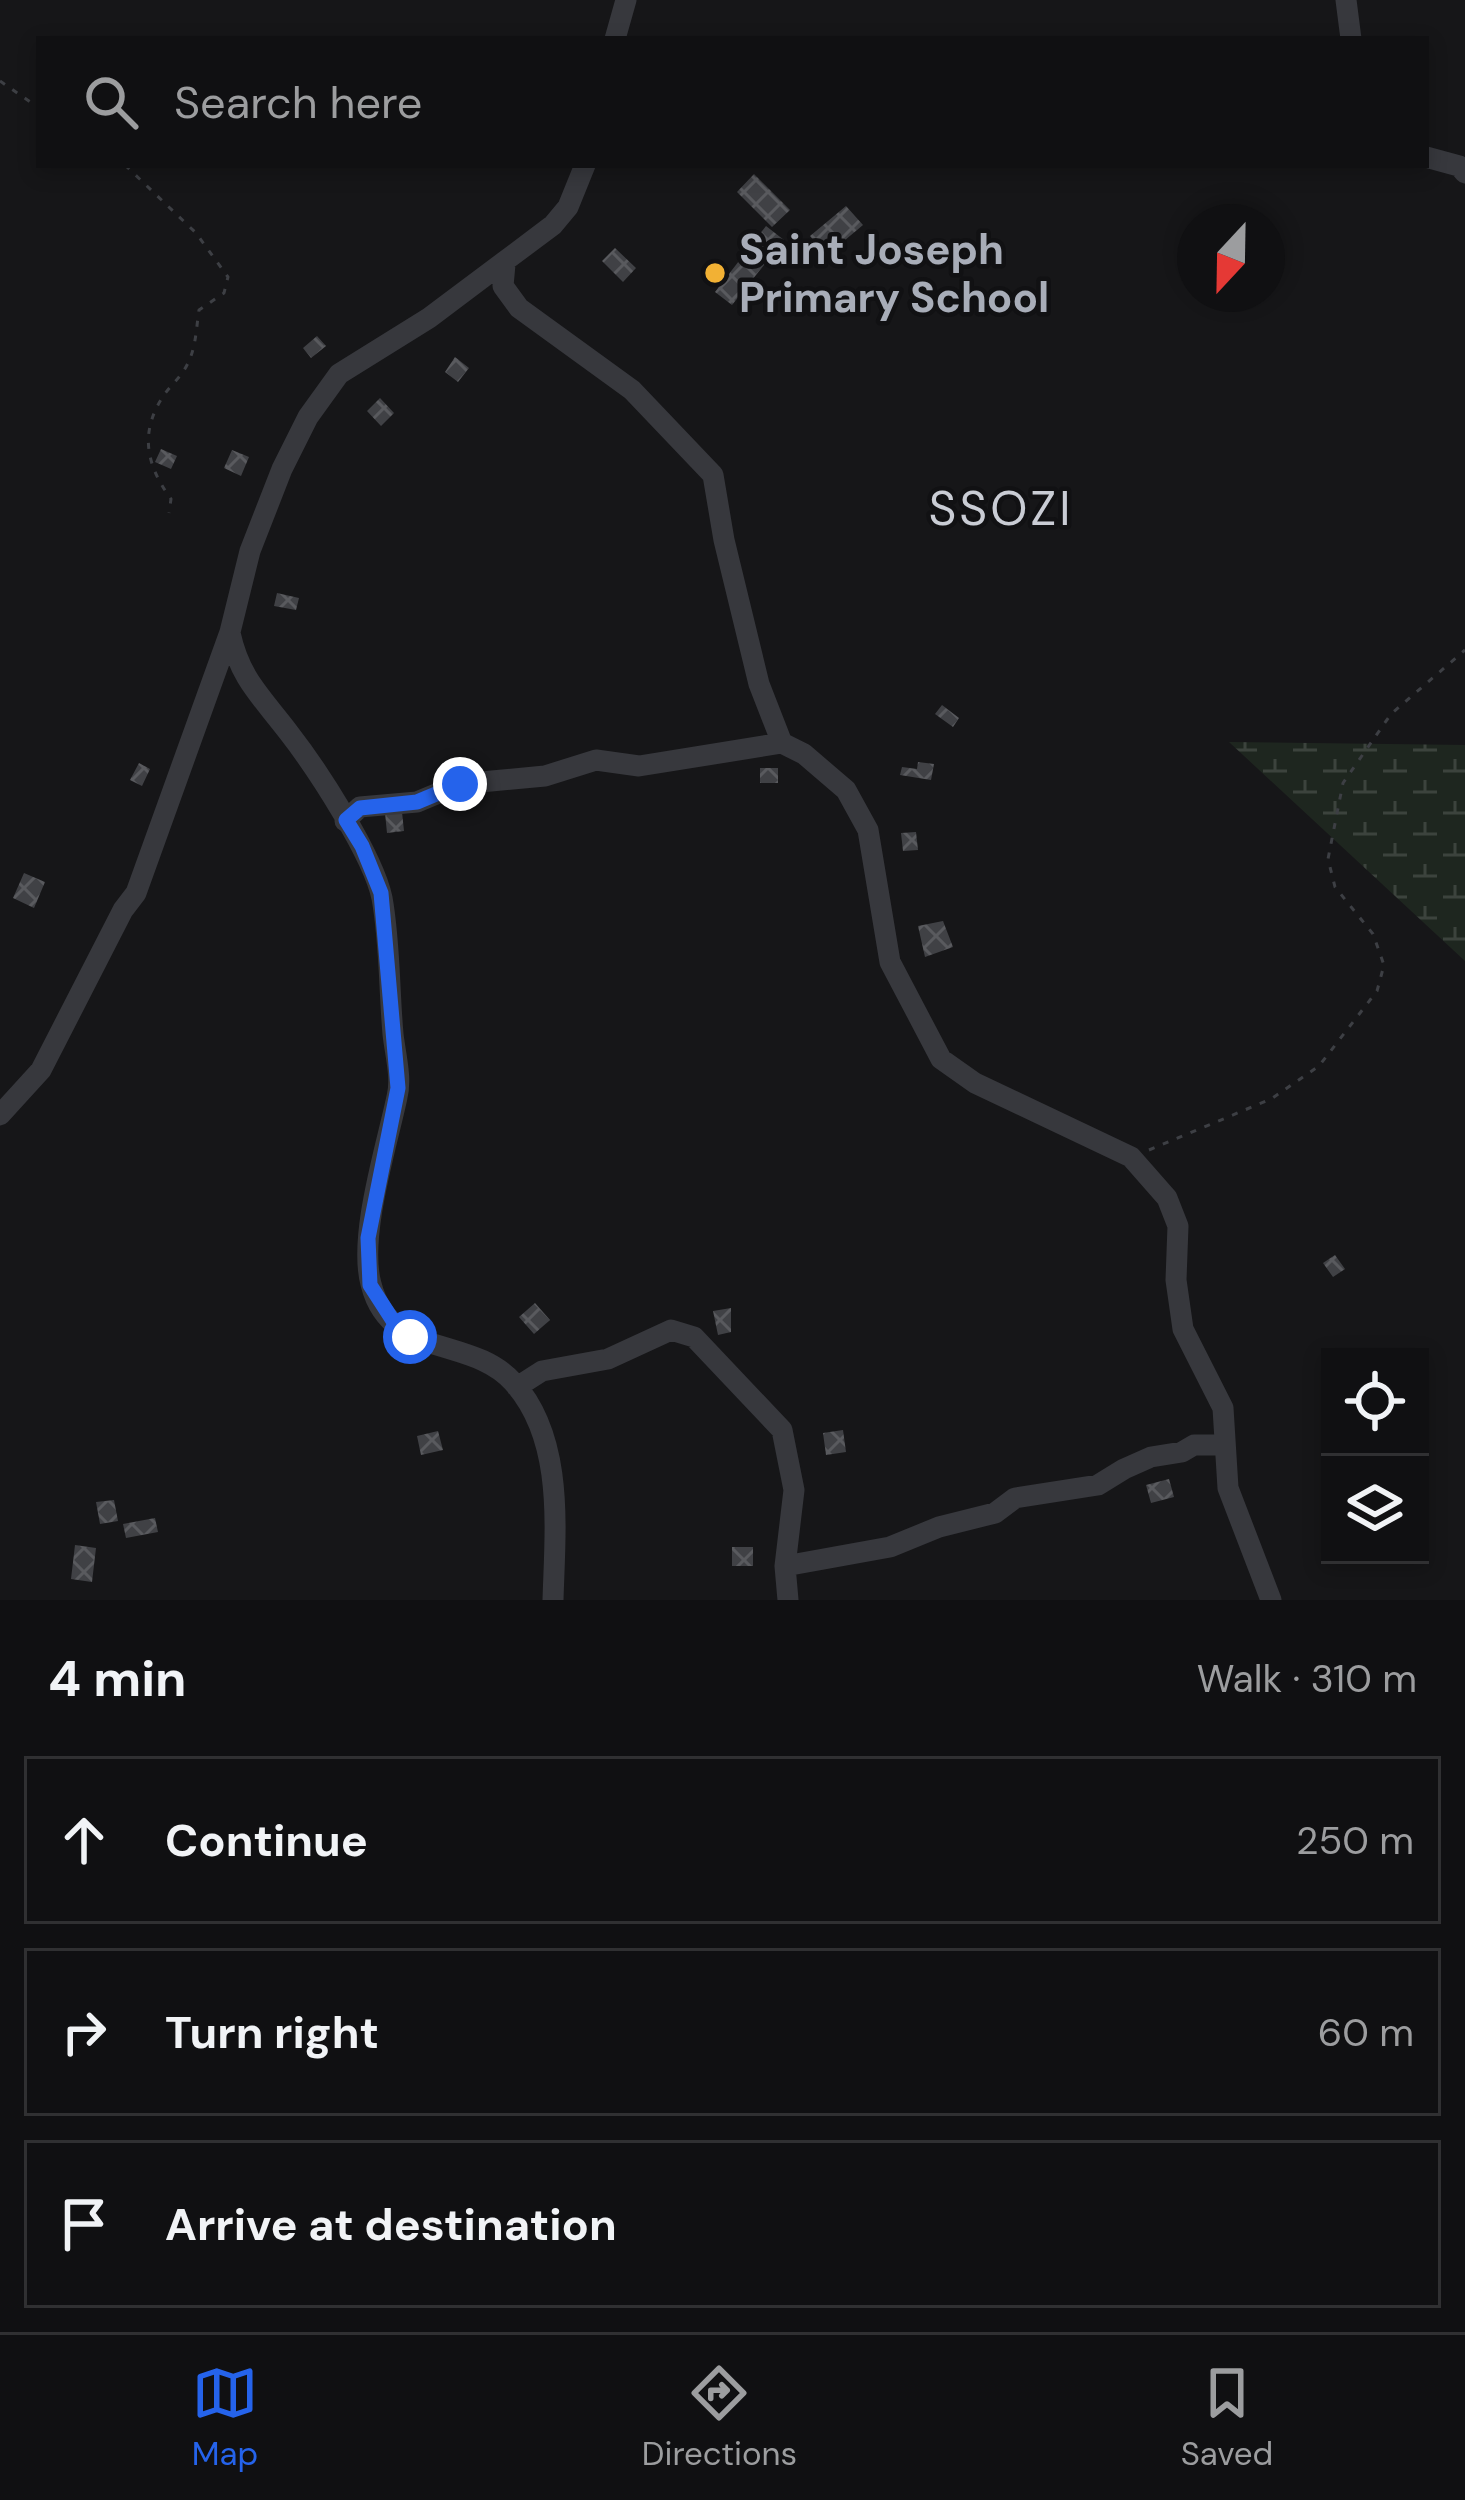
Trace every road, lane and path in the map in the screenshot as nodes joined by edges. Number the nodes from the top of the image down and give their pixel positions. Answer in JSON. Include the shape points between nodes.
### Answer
{"nodes":[{"id":1,"x":626,"y":0,"type":"edge"},
{"id":2,"x":1346,"y":0,"type":"edge"},
{"id":3,"x":616,"y":36,"type":"edge"},
{"id":4,"x":1352,"y":36,"type":"edge"},
{"id":5,"x":0,"y":81,"type":"edge"},
{"id":6,"x":36,"y":106,"type":"edge"},
{"id":7,"x":1429,"y":158,"type":"edge"},
{"id":8,"x":130,"y":168,"type":"edge"},
{"id":9,"x":584,"y":168,"type":"edge"},
{"id":10,"x":1463,"y":168,"type":"edge"},
{"id":11,"x":505,"y":263,"type":"junction"},
{"id":12,"x":170,"y":513,"type":"dead end"},
{"id":13,"x":230,"y":632,"type":"junction"},
{"id":14,"x":1465,"y":650,"type":"edge"},
{"id":15,"x":782,"y":743,"type":"junction"},
{"id":16,"x":346,"y":820,"type":"junction"},
{"id":17,"x":0,"y":1115,"type":"edge"},
{"id":18,"x":1131,"y":1157,"type":"junction"},
{"id":19,"x":517,"y":1387,"type":"junction"},
{"id":20,"x":1225,"y":1445,"type":"junction"},
{"id":21,"x":785,"y":1566,"type":"junction"},
{"id":22,"x":553,"y":1600,"type":"edge"},
{"id":23,"x":788,"y":1600,"type":"edge"},
{"id":24,"x":1271,"y":1600,"type":"edge"}],
"edges":[{"from":1,"to":3,"type":"street"},
{"from":2,"to":4,"type":"street"},
{"from":5,"to":6,"type":"path"},
{"from":7,"to":10,"type":"street"},
{"from":8,"to":12,"type":"path","via":[[228,277],[224,293],[199,310],[185,370],[149,424],[153,475],[171,499]]},
{"from":9,"to":11,"type":"street","via":[[568,207]]},
{"from":11,"to":13,"type":"street","via":[[339,374],[282,469]]},
{"from":11,"to":15,"type":"street","via":[[503,286],[519,308],[632,390],[713,475],[759,684]]},
{"from":13,"to":16,"type":"street","via":[[248,684]]},
{"from":13,"to":17,"type":"street","via":[[136,893],[41,1070]]},
{"from":14,"to":18,"type":"path","via":[[1391,714],[1343,783],[1328,859],[1335,887],[1373,934],[1384,965],[1376,992],[1319,1066],[1271,1099]]},
{"from":15,"to":16,"type":"street","via":[[639,766],[596,760],[545,776],[460,784],[417,802],[360,808]]},
{"from":15,"to":18,"type":"street","via":[[846,790],[868,830],[890,962],[941,1059]]},
{"from":16,"to":19,"type":"street","via":[[381,893],[398,1088],[368,1238],[370,1285],[399,1330],[493,1367]]},
{"from":18,"to":20,"type":"street","via":[[1167,1198],[1178,1226],[1183,1329],[1223,1408]]},
{"from":19,"to":21,"type":"street","via":[[542,1371],[608,1359],[671,1330],[694,1337],[782,1430],[794,1490]]},
{"from":19,"to":22,"type":"street","via":[[549,1455]]},
{"from":20,"to":21,"type":"street","via":[[1151,1457],[1098,1486],[1015,1498],[994,1513],[890,1547]]},
{"from":20,"to":24,"type":"street","via":[[1228,1488]]},
{"from":21,"to":23,"type":"street"}]}
